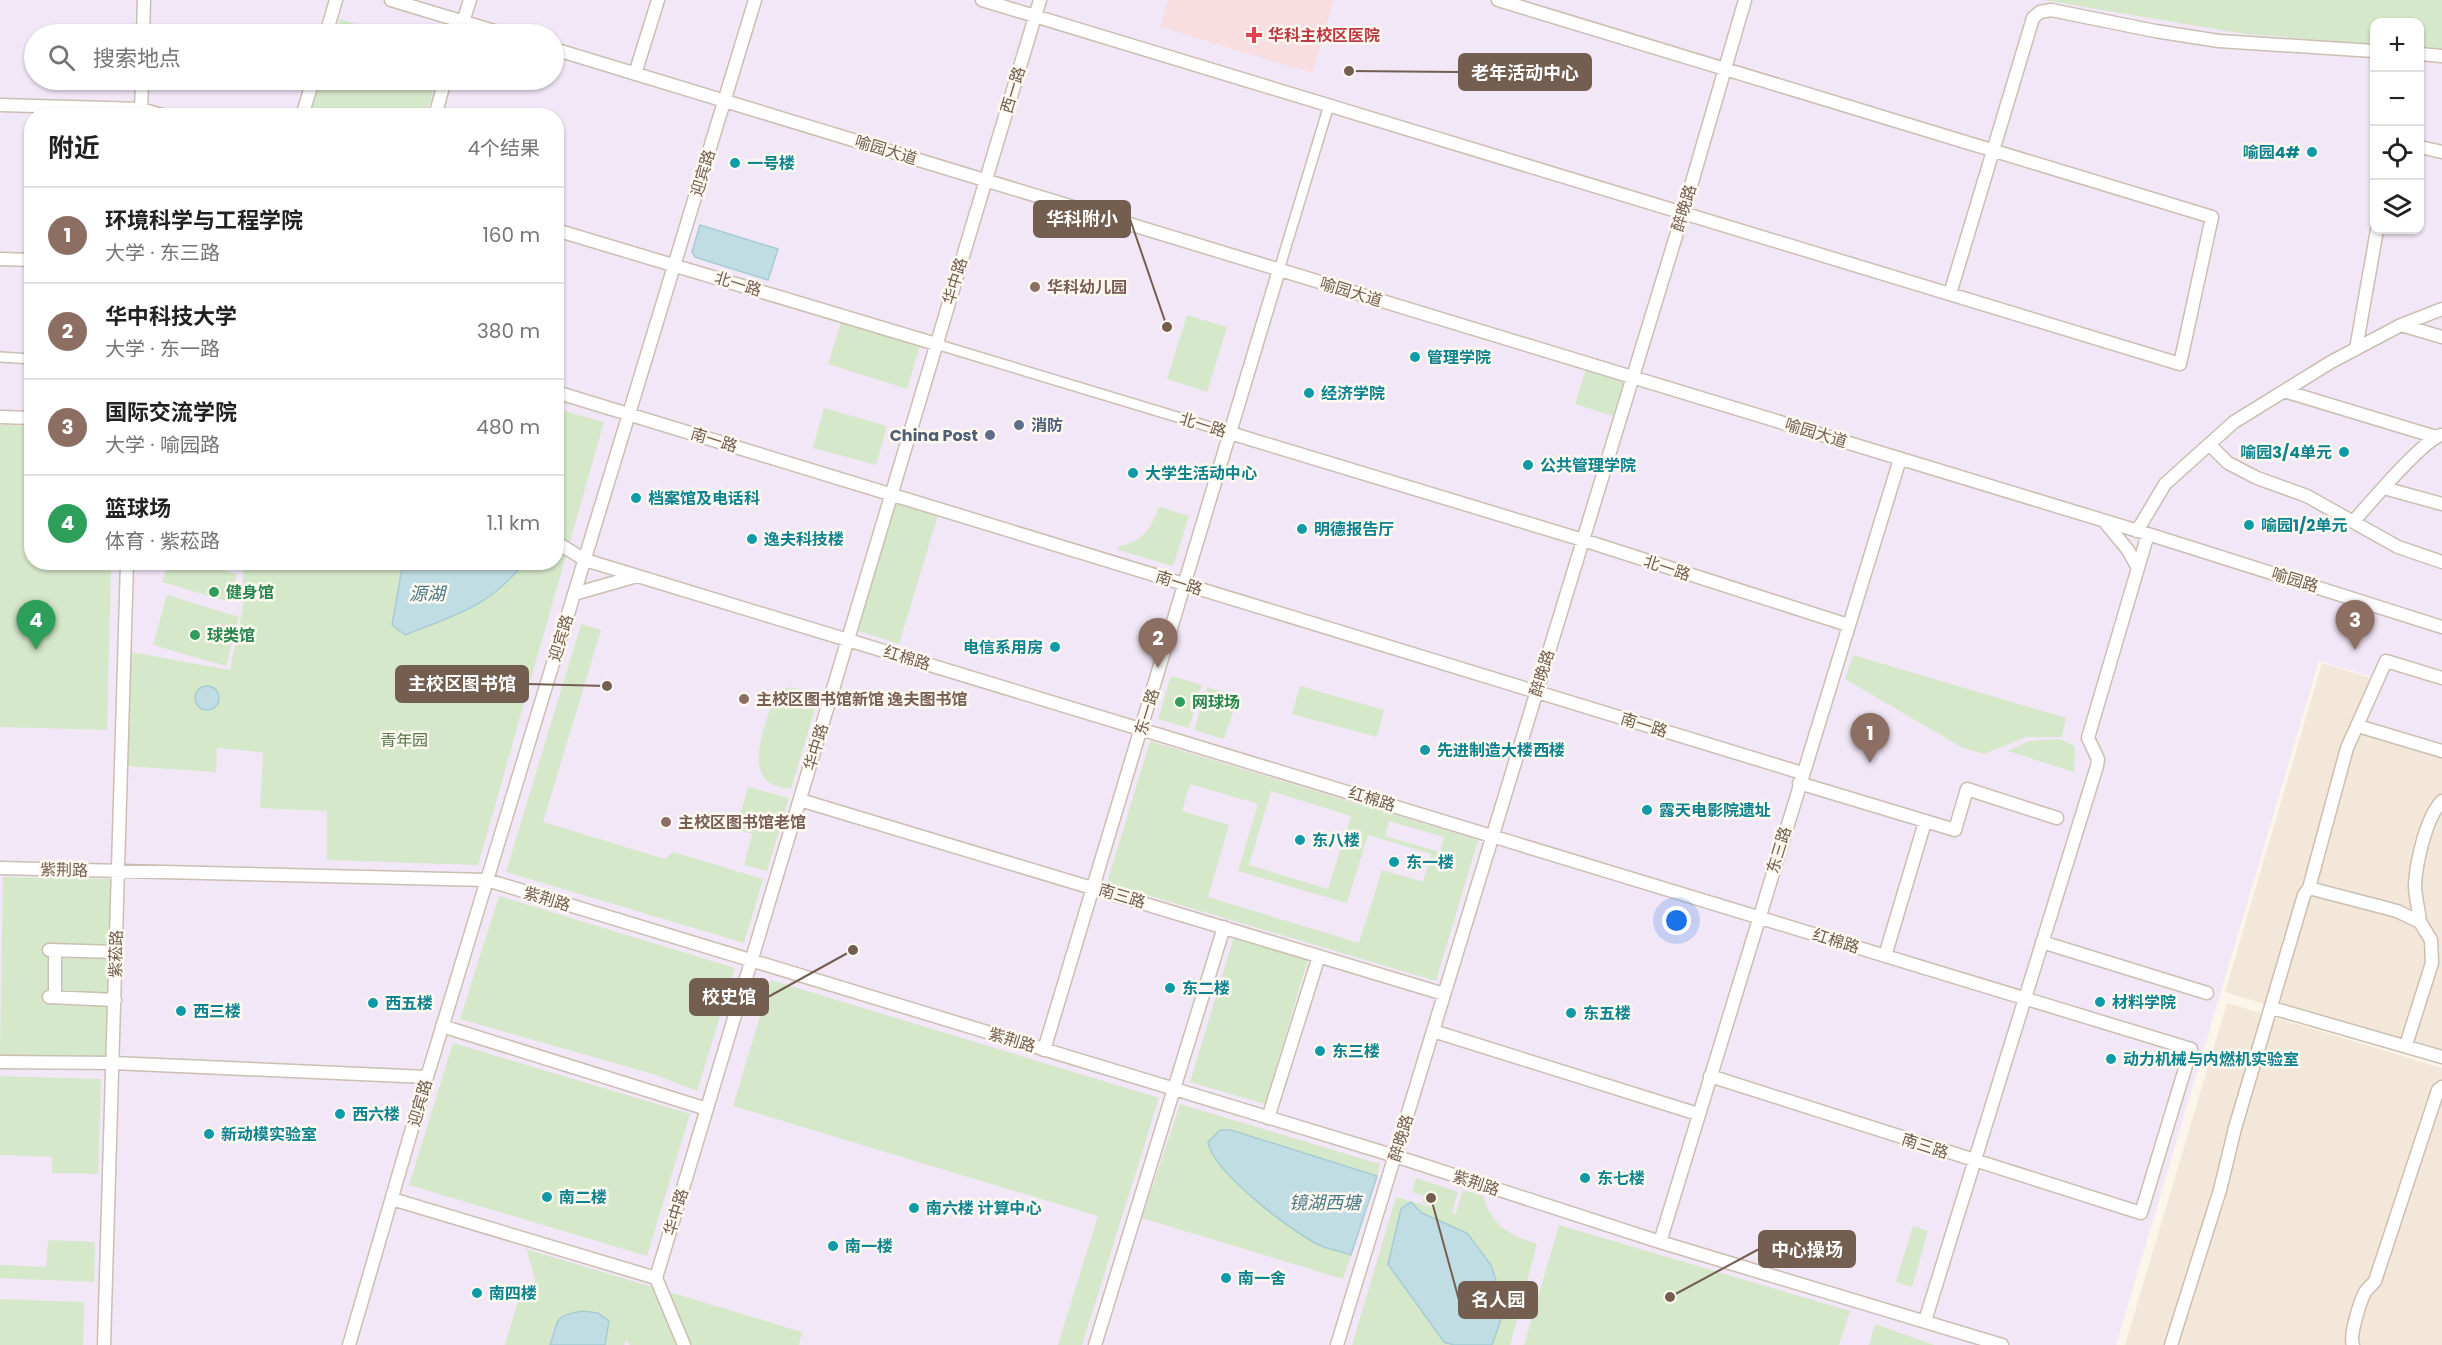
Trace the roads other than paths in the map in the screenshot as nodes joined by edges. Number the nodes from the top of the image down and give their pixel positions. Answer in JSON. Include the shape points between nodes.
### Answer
{"nodes":[{"id":1,"x":144,"y":0,"type":"edge"},
{"id":2,"x":336,"y":0,"type":"edge"},
{"id":3,"x":391,"y":0,"type":"edge"},
{"id":4,"x":470,"y":0,"type":"edge"},
{"id":5,"x":657,"y":0,"type":"edge"},
{"id":6,"x":755,"y":0,"type":"edge"},
{"id":7,"x":982,"y":0,"type":"edge"},
{"id":8,"x":1040,"y":0,"type":"edge"},
{"id":9,"x":1498,"y":0,"type":"edge"},
{"id":10,"x":1745,"y":0,"type":"edge"},
{"id":11,"x":1035,"y":16,"type":"junction"},
{"id":12,"x":463,"y":22,"type":"junction"},
{"id":13,"x":143,"y":24,"type":"edge"},
{"id":14,"x":329,"y":24,"type":"edge"},
{"id":15,"x":470,"y":24,"type":"edge"},
{"id":16,"x":2370,"y":51,"type":"edge"},
{"id":17,"x":564,"y":53,"type":"edge"},
{"id":18,"x":2424,"y":54,"type":"edge"},
{"id":19,"x":2442,"y":56,"type":"edge"},
{"id":20,"x":1725,"y":69,"type":"junction"},
{"id":21,"x":635,"y":74,"type":"junction"},
{"id":22,"x":142,"y":90,"type":"edge"},
{"id":23,"x":310,"y":90,"type":"edge"},
{"id":24,"x":443,"y":90,"type":"edge"},
{"id":25,"x":725,"y":102,"type":"junction"},
{"id":26,"x":0,"y":105,"type":"edge"},
{"id":27,"x":1329,"y":105,"type":"junction"},
{"id":28,"x":60,"y":108,"type":"edge"},
{"id":29,"x":141,"y":108,"type":"edge"},
{"id":30,"x":304,"y":108,"type":"edge"},
{"id":31,"x":437,"y":108,"type":"edge"},
{"id":32,"x":2424,"y":148,"type":"edge"},
{"id":33,"x":1993,"y":150,"type":"junction"},
{"id":34,"x":2442,"y":152,"type":"edge"},
{"id":35,"x":985,"y":181,"type":"junction"},
{"id":36,"x":1683,"y":213,"type":"junction"},
{"id":37,"x":564,"y":232,"type":"edge"},
{"id":38,"x":2376,"y":234,"type":"edge"},
{"id":39,"x":0,"y":259,"type":"edge"},
{"id":40,"x":24,"y":260,"type":"edge"},
{"id":41,"x":675,"y":265,"type":"junction"},
{"id":42,"x":1279,"y":270,"type":"junction"},
{"id":43,"x":1950,"y":294,"type":"junction"},
{"id":44,"x":2442,"y":309,"type":"edge"},
{"id":45,"x":2401,"y":325,"type":"junction"},
{"id":46,"x":2442,"y":337,"type":"edge"},
{"id":47,"x":936,"y":344,"type":"junction"},
{"id":48,"x":2356,"y":349,"type":"junction"},
{"id":49,"x":0,"y":357,"type":"edge"},
{"id":50,"x":24,"y":358,"type":"edge"},
{"id":51,"x":1633,"y":378,"type":"junction"},
{"id":52,"x":2284,"y":391,"type":"junction"},
{"id":53,"x":564,"y":394,"type":"edge"},
{"id":54,"x":629,"y":414,"type":"junction"},
{"id":55,"x":0,"y":417,"type":"edge"},
{"id":56,"x":24,"y":418,"type":"edge"},
{"id":57,"x":1230,"y":433,"type":"junction"},
{"id":58,"x":2439,"y":436,"type":"edge"},
{"id":59,"x":2209,"y":444,"type":"junction"},
{"id":60,"x":1900,"y":459,"type":"junction"},
{"id":61,"x":2384,"y":488,"type":"junction"},
{"id":62,"x":891,"y":495,"type":"junction"},
{"id":63,"x":2442,"y":504,"type":"edge"},
{"id":64,"x":2103,"y":520,"type":"junction"},
{"id":65,"x":2353,"y":522,"type":"junction"},
{"id":66,"x":2143,"y":533,"type":"junction"},
{"id":67,"x":1583,"y":540,"type":"junction"},
{"id":68,"x":564,"y":547,"type":"edge"},
{"id":69,"x":585,"y":560,"type":"junction"},
{"id":70,"x":2442,"y":562,"type":"edge"},
{"id":71,"x":2138,"y":568,"type":"junction"},
{"id":72,"x":127,"y":570,"type":"edge"},
{"id":73,"x":637,"y":576,"type":"junction"},
{"id":74,"x":1185,"y":584,"type":"junction"},
{"id":75,"x":574,"y":594,"type":"junction"},
{"id":76,"x":1848,"y":625,"type":"junction"},
{"id":77,"x":2442,"y":627,"type":"edge"},
{"id":78,"x":848,"y":640,"type":"junction"},
{"id":79,"x":2442,"y":678,"type":"edge"},
{"id":80,"x":1537,"y":692,"type":"junction"},
{"id":81,"x":2358,"y":726,"type":"junction"},
{"id":82,"x":1141,"y":729,"type":"junction"},
{"id":83,"x":2442,"y":751,"type":"edge"},
{"id":84,"x":1800,"y":778,"type":"junction"},
{"id":85,"x":800,"y":800,"type":"junction"},
{"id":86,"x":2442,"y":801,"type":"edge"},
{"id":87,"x":2057,"y":818,"type":"dead end"},
{"id":88,"x":1925,"y":822,"type":"junction"},
{"id":89,"x":1493,"y":836,"type":"junction"},
{"id":90,"x":0,"y":868,"type":"edge"},
{"id":91,"x":118,"y":871,"type":"junction"},
{"id":92,"x":487,"y":880,"type":"junction"},
{"id":93,"x":1093,"y":887,"type":"junction"},
{"id":94,"x":2309,"y":888,"type":"junction"},
{"id":95,"x":1758,"y":918,"type":"junction"},
{"id":96,"x":2420,"y":922,"type":"junction"},
{"id":97,"x":1224,"y":927,"type":"junction"},
{"id":98,"x":2431,"y":940,"type":"junction"},
{"id":99,"x":2042,"y":942,"type":"junction"},
{"id":100,"x":2442,"y":948,"type":"edge"},
{"id":101,"x":116,"y":952,"type":"junction"},
{"id":102,"x":1319,"y":956,"type":"junction"},
{"id":103,"x":1885,"y":956,"type":"junction"},
{"id":104,"x":751,"y":961,"type":"junction"},
{"id":105,"x":2207,"y":993,"type":"dead end"},
{"id":106,"x":1444,"y":994,"type":"junction"},
{"id":107,"x":2025,"y":998,"type":"junction"},
{"id":108,"x":115,"y":1000,"type":"junction"},
{"id":109,"x":2272,"y":1008,"type":"junction"},
{"id":110,"x":442,"y":1026,"type":"junction"},
{"id":111,"x":1433,"y":1031,"type":"junction"},
{"id":112,"x":2406,"y":1045,"type":"junction"},
{"id":113,"x":1044,"y":1050,"type":"junction"},
{"id":114,"x":2442,"y":1056,"type":"edge"},
{"id":115,"x":0,"y":1062,"type":"edge"},
{"id":116,"x":113,"y":1063,"type":"junction"},
{"id":117,"x":1710,"y":1076,"type":"junction"},
{"id":118,"x":427,"y":1077,"type":"junction"},
{"id":119,"x":2442,"y":1087,"type":"edge"},
{"id":120,"x":1175,"y":1089,"type":"junction"},
{"id":121,"x":707,"y":1109,"type":"junction"},
{"id":122,"x":1698,"y":1114,"type":"junction"},
{"id":123,"x":1268,"y":1118,"type":"junction"},
{"id":124,"x":1395,"y":1156,"type":"junction"},
{"id":125,"x":1976,"y":1162,"type":"junction"},
{"id":126,"x":392,"y":1199,"type":"junction"},
{"id":127,"x":2141,"y":1213,"type":"joint"},
{"id":128,"x":1660,"y":1242,"type":"junction"},
{"id":129,"x":656,"y":1278,"type":"junction"},
{"id":130,"x":1925,"y":1321,"type":"junction"},
{"id":131,"x":1969,"y":1340,"type":"edge"},
{"id":132,"x":104,"y":1345,"type":"edge"},
{"id":133,"x":349,"y":1345,"type":"edge"},
{"id":134,"x":684,"y":1345,"type":"edge"},
{"id":135,"x":1095,"y":1345,"type":"edge"},
{"id":136,"x":1337,"y":1345,"type":"edge"},
{"id":137,"x":2002,"y":1345,"type":"edge"},
{"id":138,"x":2171,"y":1345,"type":"edge"},
{"id":139,"x":2353,"y":1345,"type":"edge"}],
"edges":[{"from":1,"to":13,"type":"street"},
{"from":2,"to":14,"type":"street"},
{"from":3,"to":12,"type":"street"},
{"from":4,"to":12,"type":"street"},
{"from":5,"to":21,"type":"street"},
{"from":6,"to":25,"type":"street","name":"迎宾路"},
{"from":7,"to":11,"type":"street"},
{"from":8,"to":11,"type":"street","name":"西一路"},
{"from":9,"to":20,"type":"street"},
{"from":10,"to":20,"type":"street","name":"醉晚路"},
{"from":11,"to":27,"type":"street"},
{"from":11,"to":35,"type":"street","name":"西一路"},
{"from":12,"to":15,"type":"street"},
{"from":16,"to":33,"type":"street","via":[[2219,41],[2051,10],[2040,12],[2033,18]]},
{"from":17,"to":21,"type":"street","name":"喻园大道"},
{"from":18,"to":19,"type":"street"},
{"from":20,"to":33,"type":"street"},
{"from":20,"to":36,"type":"street","name":"醉晚路"},
{"from":21,"to":25,"type":"street","name":"喻园大道"},
{"from":22,"to":29,"type":"street"},
{"from":23,"to":30,"type":"street"},
{"from":24,"to":31,"type":"street"},
{"from":25,"to":35,"type":"street","name":"喻园大道"},
{"from":25,"to":41,"type":"street","name":"迎宾路"},
{"from":26,"to":28,"type":"street"},
{"from":27,"to":36,"type":"street"},
{"from":27,"to":42,"type":"street"},
{"from":32,"to":34,"type":"street"},
{"from":33,"to":43,"type":"street"},
{"from":33,"to":43,"type":"street","via":[[2212,217],[2180,364]]},
{"from":35,"to":42,"type":"street","name":"喻园大道"},
{"from":35,"to":47,"type":"street","name":"华中路"},
{"from":36,"to":43,"type":"street"},
{"from":36,"to":51,"type":"street","name":"醉晚路"},
{"from":37,"to":41,"type":"street","name":"北一路"},
{"from":38,"to":48,"type":"street"},
{"from":39,"to":40,"type":"street"},
{"from":41,"to":47,"type":"street","name":"北一路"},
{"from":41,"to":54,"type":"street","name":"迎宾路"},
{"from":42,"to":51,"type":"street","name":"喻园大道"},
{"from":42,"to":57,"type":"street","name":"东一路"},
{"from":44,"to":45,"type":"street"},
{"from":45,"to":46,"type":"street"},
{"from":45,"to":48,"type":"street"},
{"from":47,"to":57,"type":"street","name":"北一路"},
{"from":47,"to":62,"type":"street","name":"华中路"},
{"from":48,"to":52,"type":"street"},
{"from":49,"to":50,"type":"street"},
{"from":51,"to":60,"type":"street","name":"喻园大道"},
{"from":51,"to":67,"type":"street","name":"醉晚路"},
{"from":52,"to":58,"type":"street"},
{"from":52,"to":59,"type":"street","via":[[2234,422]]},
{"from":53,"to":54,"type":"street","name":"南一路"},
{"from":54,"to":62,"type":"street","name":"南一路"},
{"from":54,"to":69,"type":"street","name":"迎宾路"},
{"from":55,"to":56,"type":"street"},
{"from":57,"to":67,"type":"street","name":"北一路"},
{"from":57,"to":74,"type":"street","name":"东一路"},
{"from":58,"to":61,"type":"street"},
{"from":59,"to":65,"type":"street","via":[[2228,463],[2307,496]]},
{"from":59,"to":66,"type":"street","via":[[2165,484]]},
{"from":60,"to":64,"type":"street","name":"喻园大道"},
{"from":60,"to":76,"type":"street","name":"东三路"},
{"from":61,"to":63,"type":"street"},
{"from":61,"to":65,"type":"street"},
{"from":62,"to":74,"type":"street","name":"南一路"},
{"from":62,"to":78,"type":"street","name":"华中路"},
{"from":64,"to":66,"type":"street","name":"喻园大道"},
{"from":64,"to":71,"type":"street"},
{"from":65,"to":70,"type":"street","via":[[2398,547]]},
{"from":66,"to":71,"type":"street"},
{"from":66,"to":77,"type":"street","name":"喻园路"},
{"from":67,"to":76,"type":"street","name":"北一路"},
{"from":67,"to":80,"type":"street","name":"醉晚路"},
{"from":68,"to":69,"type":"street","name":"红棉路"},
{"from":69,"to":73,"type":"street","name":"红棉路"},
{"from":69,"to":75,"type":"street","name":"迎宾路"},
{"from":71,"to":99,"type":"street","via":[[2088,738],[2098,759],[2097,766]]},
{"from":72,"to":91,"type":"street","name":"紫菘路"},
{"from":73,"to":75,"type":"street"},
{"from":73,"to":78,"type":"street","name":"红棉路"},
{"from":74,"to":80,"type":"street","name":"南一路"},
{"from":74,"to":82,"type":"street","name":"东一路"},
{"from":75,"to":92,"type":"street","name":"迎宾路"},
{"from":76,"to":84,"type":"street","name":"东三路"},
{"from":78,"to":82,"type":"street","name":"红棉路"},
{"from":78,"to":85,"type":"street","name":"华中路"},
{"from":79,"to":81,"type":"street","via":[[2386,661]]},
{"from":80,"to":84,"type":"street","name":"南一路"},
{"from":80,"to":89,"type":"street","name":"醉晚路"},
{"from":81,"to":83,"type":"street"},
{"from":81,"to":94,"type":"street","via":[[2347,748]]},
{"from":82,"to":89,"type":"street","name":"红棉路"},
{"from":82,"to":93,"type":"street","name":"东一路"},
{"from":84,"to":88,"type":"street","name":"南一路"},
{"from":84,"to":95,"type":"street","name":"东三路"},
{"from":85,"to":93,"type":"street","name":"南三路"},
{"from":85,"to":104,"type":"street","name":"华中路"},
{"from":86,"to":96,"type":"street","via":[[2430,821],[2420,856],[2415,886]]},
{"from":87,"to":88,"type":"street","name":"南一路","via":[[1967,789],[1955,830]]},
{"from":88,"to":103,"type":"street"},
{"from":89,"to":95,"type":"street","name":"红棉路"},
{"from":89,"to":106,"type":"street","name":"醉晚路"},
{"from":90,"to":91,"type":"street","name":"紫荆路"},
{"from":91,"to":92,"type":"street","name":"紫荆路"},
{"from":91,"to":101,"type":"street","name":"紫菘路"},
{"from":92,"to":104,"type":"street","name":"紫荆路"},
{"from":92,"to":110,"type":"street","name":"迎宾路"},
{"from":93,"to":97,"type":"street","name":"南三路"},
{"from":93,"to":113,"type":"street","name":"东一路"},
{"from":94,"to":96,"type":"street","via":[[2397,911]]},
{"from":94,"to":109,"type":"street"},
{"from":95,"to":103,"type":"street","name":"红棉路"},
{"from":95,"to":117,"type":"street","name":"东三路"},
{"from":96,"to":98,"type":"street"},
{"from":97,"to":102,"type":"street","name":"南三路"},
{"from":97,"to":120,"type":"street"},
{"from":98,"to":100,"type":"street"},
{"from":98,"to":112,"type":"street","via":[[2432,963]]},
{"from":99,"to":105,"type":"street"},
{"from":99,"to":107,"type":"street"},
{"from":101,"to":108,"type":"street","name":"紫菘路"},
{"from":101,"to":108,"type":"street","via":[[52,950],[52,997]]},
{"from":102,"to":106,"type":"street","name":"南三路"},
{"from":102,"to":123,"type":"street"},
{"from":103,"to":107,"type":"street","name":"红棉路"},
{"from":104,"to":113,"type":"street","name":"紫荆路"},
{"from":104,"to":121,"type":"street","name":"华中路"},
{"from":106,"to":111,"type":"street","name":"醉晚路"},
{"from":107,"to":125,"type":"street"},
{"from":107,"to":127,"type":"street","name":"红棉路","via":[[2191,1049]]},
{"from":108,"to":116,"type":"street","name":"紫菘路"},
{"from":109,"to":112,"type":"street"},
{"from":109,"to":138,"type":"street"},
{"from":110,"to":118,"type":"street","name":"迎宾路"},
{"from":110,"to":121,"type":"street"},
{"from":111,"to":122,"type":"street"},
{"from":111,"to":124,"type":"street","name":"醉晚路"},
{"from":112,"to":114,"type":"street"},
{"from":113,"to":120,"type":"street","name":"紫荆路"},
{"from":115,"to":116,"type":"street"},
{"from":116,"to":118,"type":"street"},
{"from":116,"to":132,"type":"street","name":"紫菘路"},
{"from":117,"to":122,"type":"street","name":"东三路"},
{"from":117,"to":125,"type":"street","name":"南三路"},
{"from":118,"to":126,"type":"street","name":"迎宾路"},
{"from":119,"to":139,"type":"street","via":[[2375,1281],[2365,1292],[2350,1339]]},
{"from":120,"to":123,"type":"street","name":"紫荆路"},
{"from":120,"to":135,"type":"street"},
{"from":121,"to":129,"type":"street","name":"华中路"},
{"from":122,"to":128,"type":"street","name":"东三路"},
{"from":123,"to":124,"type":"street","name":"紫荆路"},
{"from":124,"to":128,"type":"street","name":"紫荆路"},
{"from":124,"to":136,"type":"street","name":"醉晚路"},
{"from":125,"to":127,"type":"street","name":"南三路"},
{"from":125,"to":130,"type":"street"},
{"from":126,"to":129,"type":"street"},
{"from":126,"to":133,"type":"street","name":"迎宾路"},
{"from":128,"to":130,"type":"street","name":"紫荆路"},
{"from":129,"to":134,"type":"street"},
{"from":130,"to":131,"type":"street","name":"紫荆路"},
{"from":131,"to":137,"type":"street","name":"紫荆路"}]}
